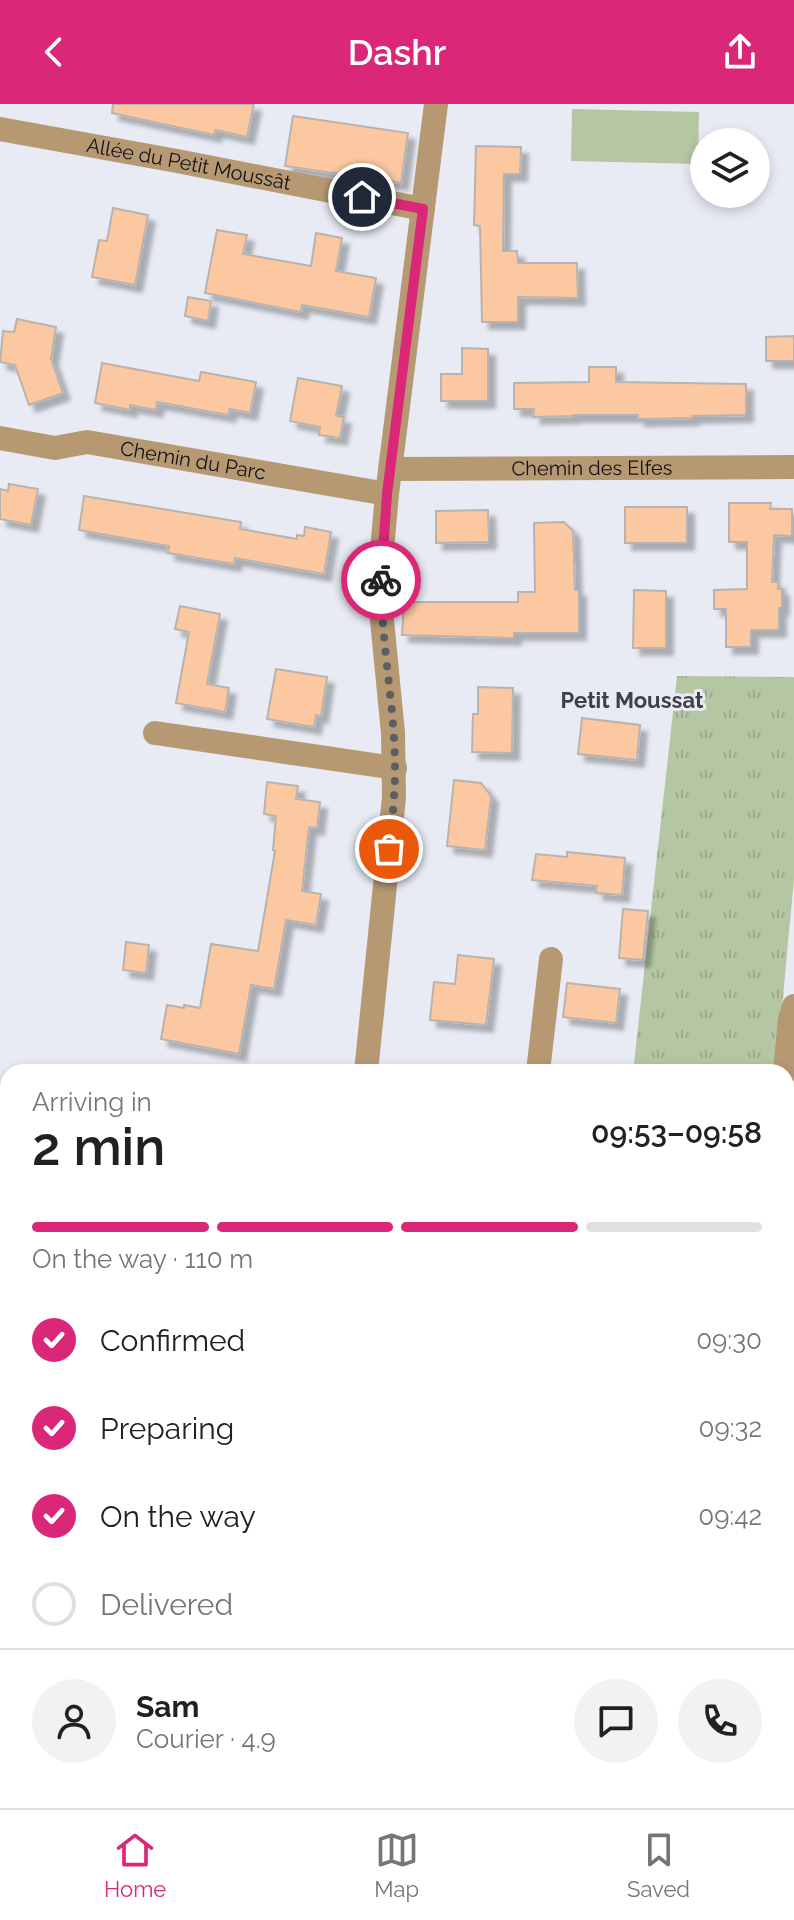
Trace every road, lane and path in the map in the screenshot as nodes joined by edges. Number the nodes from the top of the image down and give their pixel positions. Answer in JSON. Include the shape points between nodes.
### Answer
{"nodes":[{"id":1,"x":436,"y":104,"type":"edge"},
{"id":2,"x":0,"y":129,"type":"edge"},
{"id":3,"x":423,"y":209,"type":"junction"},
{"id":4,"x":0,"y":438,"type":"edge"},
{"id":5,"x":794,"y":467,"type":"edge"},
{"id":6,"x":390,"y":469,"type":"junction"},
{"id":7,"x":387,"y":494,"type":"junction"},
{"id":8,"x":155,"y":733,"type":"dead end"},
{"id":9,"x":395,"y":768,"type":"junction"},
{"id":10,"x":551,"y":959,"type":"dead end"},
{"id":11,"x":794,"y":1006,"type":"edge"},
{"id":12,"x":367,"y":1064,"type":"edge"},
{"id":13,"x":539,"y":1064,"type":"edge"},
{"id":14,"x":786,"y":1064,"type":"edge"}],
"edges":[{"from":1,"to":3,"type":"street"},
{"from":2,"to":3,"type":"street","name":"Allée du Petit Moussât"},
{"from":3,"to":6,"type":"street"},
{"from":4,"to":7,"type":"street","name":"Chemin du Parc","via":[[55,448],[87,442]]},
{"from":5,"to":6,"type":"street","name":"Chemin des Elfes"},
{"from":6,"to":7,"type":"street"},
{"from":7,"to":9,"type":"street","via":[[381,610]]},
{"from":8,"to":9,"type":"street"},
{"from":9,"to":12,"type":"street"},
{"from":10,"to":13,"type":"street"},
{"from":11,"to":14,"type":"street"}]}
